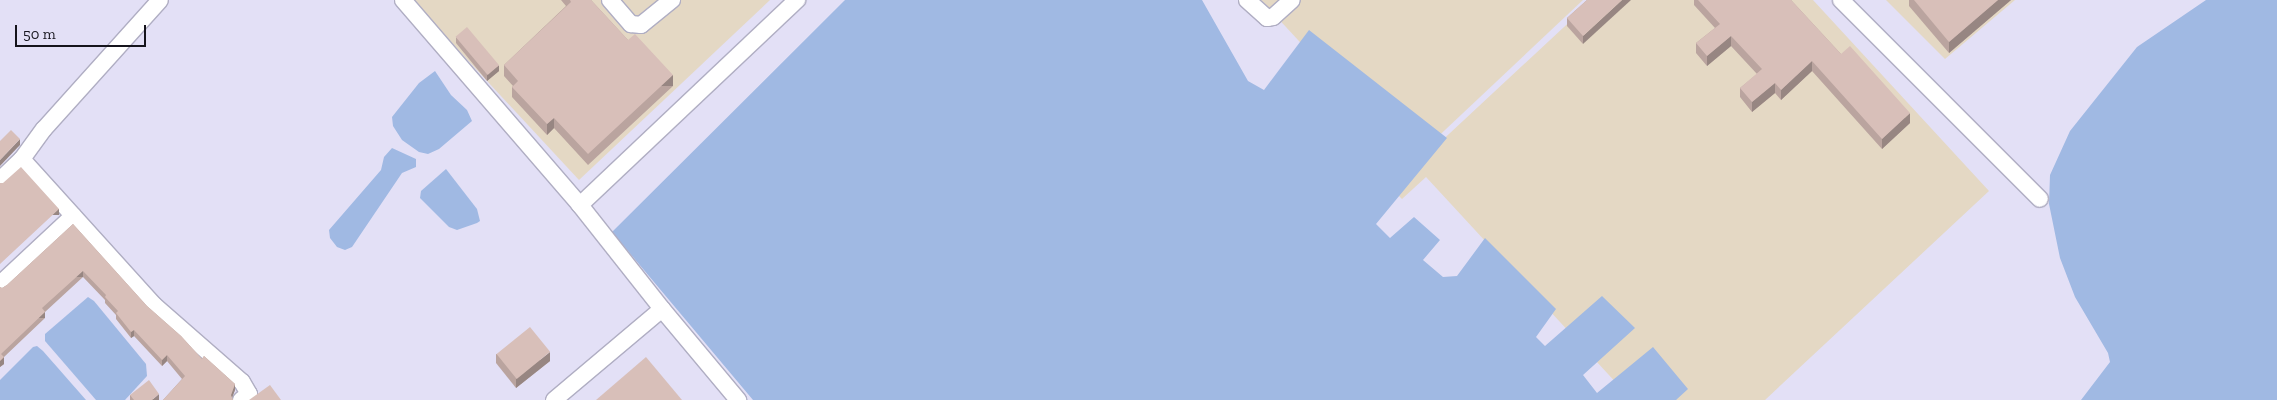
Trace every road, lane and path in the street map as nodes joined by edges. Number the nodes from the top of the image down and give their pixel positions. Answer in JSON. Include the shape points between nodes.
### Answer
{"nodes":[{"id":1,"x":160,"y":0,"type":"edge"},
{"id":2,"x":403,"y":0,"type":"edge"},
{"id":3,"x":610,"y":0,"type":"edge"},
{"id":4,"x":672,"y":0,"type":"edge"},
{"id":5,"x":797,"y":0,"type":"edge"},
{"id":6,"x":1247,"y":0,"type":"edge"},
{"id":7,"x":1292,"y":0,"type":"edge"},
{"id":8,"x":1840,"y":0,"type":"edge"},
{"id":9,"x":22,"y":159,"type":"junction"},
{"id":10,"x":0,"y":180,"type":"edge"},
{"id":11,"x":2040,"y":199,"type":"dead end"},
{"id":12,"x":580,"y":205,"type":"junction"},
{"id":13,"x":73,"y":216,"type":"junction"},
{"id":14,"x":0,"y":284,"type":"edge"},
{"id":15,"x":662,"y":309,"type":"junction"},
{"id":16,"x":241,"y":400,"type":"edge"},
{"id":17,"x":554,"y":400,"type":"edge"},
{"id":18,"x":738,"y":400,"type":"edge"}],
"edges":[{"from":1,"to":9,"type":"street","via":[[44,129]]},
{"from":2,"to":12,"type":"street"},
{"from":3,"to":4,"type":"street","via":[[631,24],[640,25]]},
{"from":5,"to":12,"type":"street"},
{"from":6,"to":7,"type":"street","via":[[1267,18],[1273,17]]},
{"from":8,"to":11,"type":"street"},
{"from":9,"to":10,"type":"street"},
{"from":9,"to":13,"type":"street"},
{"from":12,"to":15,"type":"street"},
{"from":13,"to":14,"type":"street"},
{"from":13,"to":16,"type":"street","via":[[154,305],[242,382],[249,394]]},
{"from":15,"to":17,"type":"street"},
{"from":15,"to":18,"type":"street"}]}
